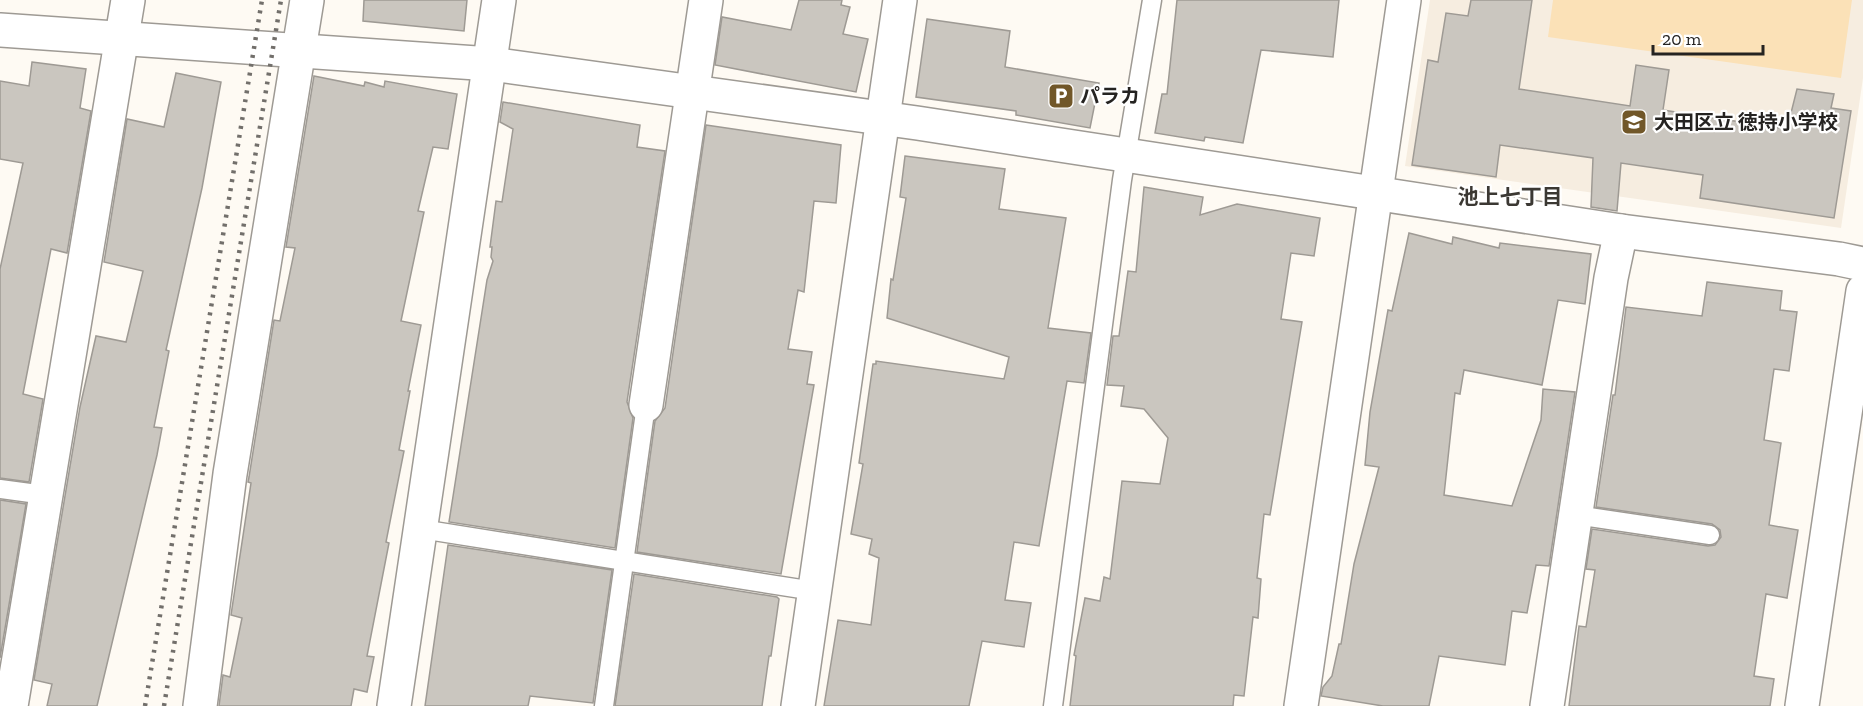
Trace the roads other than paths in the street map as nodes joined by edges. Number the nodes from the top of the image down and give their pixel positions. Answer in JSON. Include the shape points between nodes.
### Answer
{"nodes":[{"id":1,"x":128,"y":0,"type":"edge"},
{"id":2,"x":307,"y":0,"type":"edge"},
{"id":3,"x":499,"y":0,"type":"edge"},
{"id":4,"x":706,"y":0,"type":"edge"},
{"id":5,"x":900,"y":0,"type":"edge"},
{"id":6,"x":1152,"y":0,"type":"edge"},
{"id":7,"x":1404,"y":0,"type":"edge"},
{"id":8,"x":0,"y":30,"type":"edge"},
{"id":9,"x":122,"y":38,"type":"junction"},
{"id":10,"x":298,"y":50,"type":"junction"},
{"id":11,"x":491,"y":64,"type":"junction"},
{"id":12,"x":692,"y":92,"type":"junction"},
{"id":13,"x":883,"y":118,"type":"junction"},
{"id":14,"x":1127,"y":155,"type":"junction"},
{"id":15,"x":1376,"y":194,"type":"junction"},
{"id":16,"x":1621,"y":231,"type":"junction"},
{"id":17,"x":1863,"y":264,"type":"edge"},
{"id":18,"x":1863,"y":291,"type":"edge"},
{"id":19,"x":646,"y":405,"type":"joint"},
{"id":20,"x":0,"y":489,"type":"edge"},
{"id":21,"x":45,"y":495,"type":"junction"},
{"id":22,"x":1576,"y":515,"type":"junction"},
{"id":23,"x":421,"y":529,"type":"junction"},
{"id":24,"x":1710,"y":535,"type":"dead end"},
{"id":25,"x":624,"y":561,"type":"junction"},
{"id":26,"x":814,"y":591,"type":"junction"},
{"id":27,"x":11,"y":706,"type":"edge"},
{"id":28,"x":200,"y":706,"type":"edge"},
{"id":29,"x":394,"y":706,"type":"edge"},
{"id":30,"x":604,"y":706,"type":"edge"},
{"id":31,"x":798,"y":706,"type":"edge"},
{"id":32,"x":1053,"y":706,"type":"edge"},
{"id":33,"x":1301,"y":706,"type":"edge"},
{"id":34,"x":1547,"y":706,"type":"edge"},
{"id":35,"x":1802,"y":706,"type":"edge"}],
"edges":[{"from":1,"to":9,"type":"street"},
{"from":2,"to":10,"type":"street"},
{"from":3,"to":11,"type":"street"},
{"from":4,"to":12,"type":"street"},
{"from":5,"to":13,"type":"street"},
{"from":6,"to":14,"type":"lane"},
{"from":7,"to":15,"type":"street"},
{"from":8,"to":9,"type":"street"},
{"from":9,"to":10,"type":"street"},
{"from":9,"to":21,"type":"street"},
{"from":10,"to":11,"type":"street"},
{"from":10,"to":28,"type":"street","via":[[231,474]]},
{"from":11,"to":12,"type":"street"},
{"from":11,"to":23,"type":"street"},
{"from":12,"to":13,"type":"street"},
{"from":12,"to":19,"type":"street"},
{"from":13,"to":14,"type":"street"},
{"from":13,"to":26,"type":"street"},
{"from":14,"to":15,"type":"street"},
{"from":14,"to":32,"type":"lane"},
{"from":15,"to":16,"type":"street"},
{"from":15,"to":33,"type":"street"},
{"from":16,"to":17,"type":"street"},
{"from":16,"to":22,"type":"street"},
{"from":18,"to":35,"type":"street"},
{"from":19,"to":25,"type":"lane"},
{"from":20,"to":21,"type":"lane"},
{"from":21,"to":27,"type":"street"},
{"from":22,"to":24,"type":"lane"},
{"from":22,"to":34,"type":"street"},
{"from":23,"to":25,"type":"lane"},
{"from":23,"to":29,"type":"street"},
{"from":25,"to":26,"type":"lane"},
{"from":25,"to":30,"type":"lane"},
{"from":26,"to":31,"type":"street"}]}
